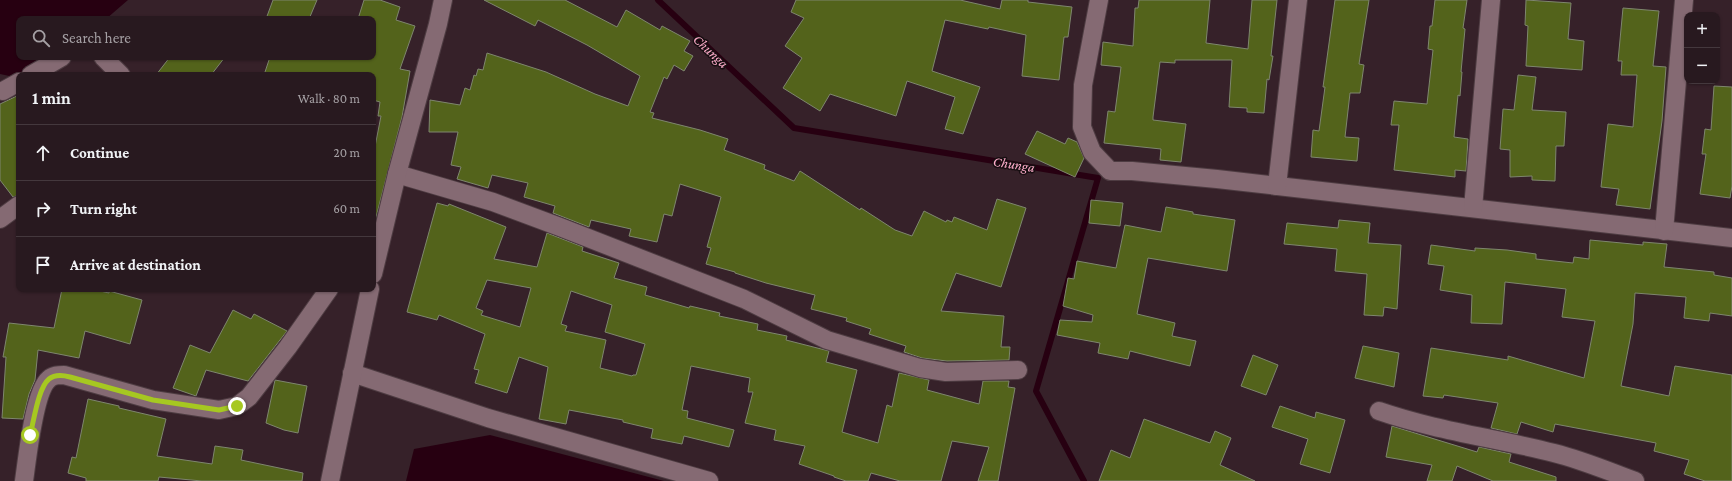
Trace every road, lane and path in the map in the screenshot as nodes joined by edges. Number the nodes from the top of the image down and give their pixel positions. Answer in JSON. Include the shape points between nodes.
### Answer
{"nodes":[{"id":1,"x":443,"y":0,"type":"edge"},
{"id":2,"x":1099,"y":0,"type":"edge"},
{"id":3,"x":1298,"y":0,"type":"edge"},
{"id":4,"x":1491,"y":0,"type":"edge"},
{"id":5,"x":1684,"y":0,"type":"edge"},
{"id":6,"x":57,"y":60,"type":"edge"},
{"id":7,"x":106,"y":60,"type":"edge"},
{"id":8,"x":36,"y":72,"type":"edge"},
{"id":9,"x":118,"y":72,"type":"edge"},
{"id":10,"x":16,"y":84,"type":"edge"},
{"id":11,"x":3,"y":92,"type":"dead end"},
{"id":12,"x":397,"y":174,"type":"junction"},
{"id":13,"x":1277,"y":186,"type":"junction"},
{"id":14,"x":16,"y":207,"type":"edge"},
{"id":15,"x":1473,"y":208,"type":"junction"},
{"id":16,"x":0,"y":219,"type":"edge"},
{"id":17,"x":1664,"y":231,"type":"junction"},
{"id":18,"x":1732,"y":238,"type":"edge"},
{"id":19,"x":376,"y":262,"type":"edge"},
{"id":20,"x":327,"y":292,"type":"edge"},
{"id":21,"x":369,"y":292,"type":"edge"},
{"id":22,"x":1018,"y":370,"type":"dead end"},
{"id":23,"x":352,"y":372,"type":"junction"},
{"id":24,"x":1379,"y":411,"type":"dead end"},
{"id":25,"x":24,"y":481,"type":"edge"},
{"id":26,"x":330,"y":481,"type":"edge"},
{"id":27,"x":709,"y":481,"type":"edge"},
{"id":28,"x":1635,"y":481,"type":"edge"}],
"edges":[{"from":1,"to":12,"type":"street"},
{"from":2,"to":13,"type":"street","via":[[1082,85],[1082,127],[1092,152],[1110,171]]},
{"from":3,"to":13,"type":"street"},
{"from":4,"to":15,"type":"street"},
{"from":5,"to":17,"type":"street"},
{"from":6,"to":8,"type":"street"},
{"from":7,"to":9,"type":"street"},
{"from":10,"to":11,"type":"street"},
{"from":12,"to":19,"type":"street"},
{"from":12,"to":22,"type":"street","via":[[494,202],[560,227],[744,299],[827,340],[920,368],[946,372]]},
{"from":13,"to":15,"type":"street"},
{"from":14,"to":16,"type":"street"},
{"from":15,"to":17,"type":"street"},
{"from":17,"to":18,"type":"street"},
{"from":20,"to":25,"type":"street","via":[[250,397],[237,406],[219,410],[153,400],[64,375],[56,375],[49,379],[42,387],[30,435]]},
{"from":21,"to":23,"type":"street"},
{"from":23,"to":26,"type":"street"},
{"from":23,"to":27,"type":"street","via":[[488,418]]},
{"from":24,"to":28,"type":"street","via":[[1462,434],[1553,452]]}]}
